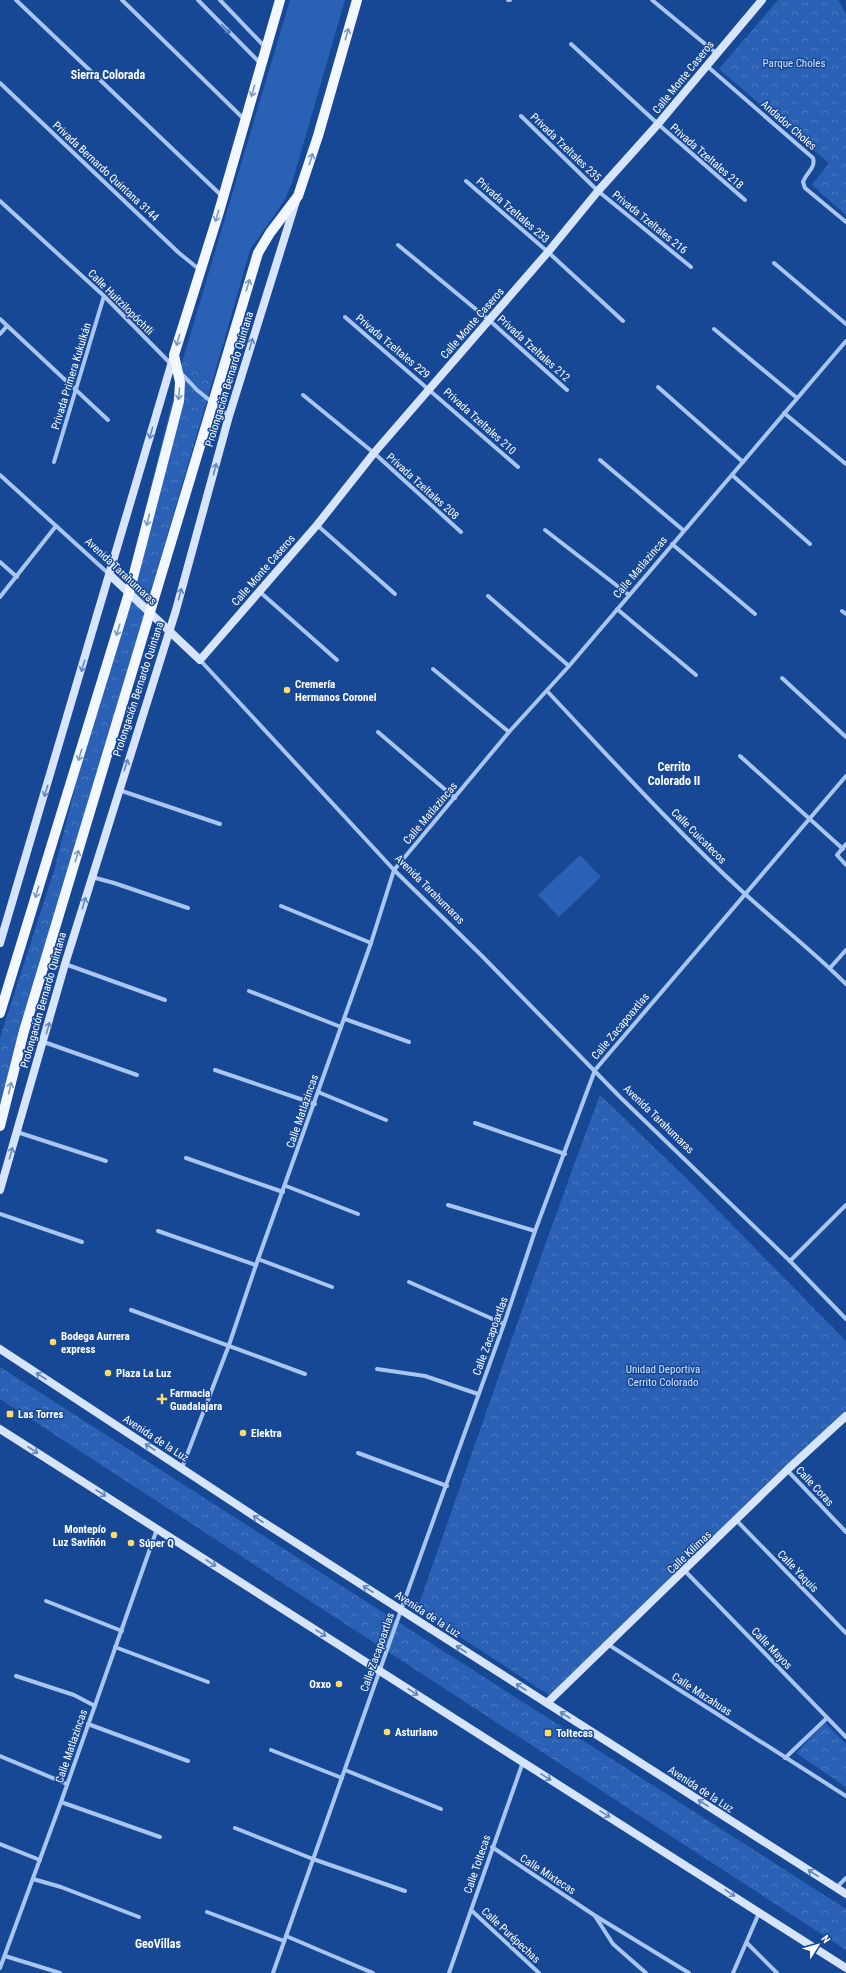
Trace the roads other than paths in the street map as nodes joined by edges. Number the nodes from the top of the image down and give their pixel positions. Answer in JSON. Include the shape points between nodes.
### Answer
{"nodes":[{"id":1,"x":16,"y":0,"type":"edge"},
{"id":2,"x":122,"y":0,"type":"edge"},
{"id":3,"x":198,"y":0,"type":"edge"},
{"id":4,"x":220,"y":0,"type":"edge"},
{"id":5,"x":280,"y":0,"type":"edge"},
{"id":6,"x":357,"y":0,"type":"edge"},
{"id":7,"x":652,"y":0,"type":"edge"},
{"id":8,"x":762,"y":0,"type":"edge"},
{"id":9,"x":571,"y":44,"type":"dead end"},
{"id":10,"x":266,"y":47,"type":"junction"},
{"id":11,"x":716,"y":53,"type":"junction"},
{"id":12,"x":261,"y":64,"type":"junction"},
{"id":13,"x":706,"y":65,"type":"junction"},
{"id":14,"x":0,"y":83,"type":"edge"},
{"id":15,"x":521,"y":116,"type":"dead end"},
{"id":16,"x":245,"y":120,"type":"junction"},
{"id":17,"x":658,"y":124,"type":"junction"},
{"id":18,"x":466,"y":182,"type":"dead end"},
{"id":19,"x":598,"y":191,"type":"junction"},
{"id":20,"x":298,"y":196,"type":"junction"},
{"id":21,"x":223,"y":197,"type":"junction"},
{"id":22,"x":745,"y":200,"type":"dead end"},
{"id":23,"x":0,"y":201,"type":"edge"},
{"id":24,"x":846,"y":222,"type":"edge"},
{"id":25,"x":398,"y":245,"type":"dead end"},
{"id":26,"x":548,"y":252,"type":"junction"},
{"id":27,"x":774,"y":263,"type":"dead end"},
{"id":28,"x":691,"y":267,"type":"dead end"},
{"id":29,"x":200,"y":271,"type":"junction"},
{"id":30,"x":104,"y":296,"type":"junction"},
{"id":31,"x":345,"y":317,"type":"dead end"},
{"id":32,"x":0,"y":319,"type":"edge"},
{"id":33,"x":489,"y":320,"type":"junction"},
{"id":34,"x":623,"y":321,"type":"dead end"},
{"id":35,"x":846,"y":324,"type":"edge"},
{"id":36,"x":7,"y":326,"type":"junction"},
{"id":37,"x":714,"y":329,"type":"dead end"},
{"id":38,"x":0,"y":334,"type":"edge"},
{"id":39,"x":846,"y":341,"type":"edge"},
{"id":40,"x":841,"y":347,"type":"junction"},
{"id":41,"x":846,"y":351,"type":"edge"},
{"id":42,"x":175,"y":364,"type":"junction"},
{"id":43,"x":658,"y":387,"type":"dead end"},
{"id":44,"x":430,"y":389,"type":"junction"},
{"id":45,"x":75,"y":390,"type":"junction"},
{"id":46,"x":567,"y":390,"type":"dead end"},
{"id":47,"x":303,"y":395,"type":"dead end"},
{"id":48,"x":797,"y":398,"type":"junction"},
{"id":49,"x":212,"y":402,"type":"junction"},
{"id":50,"x":784,"y":413,"type":"junction"},
{"id":51,"x":229,"y":416,"type":"junction"},
{"id":52,"x":108,"y":420,"type":"dead end"},
{"id":53,"x":374,"y":453,"type":"junction"},
{"id":54,"x":600,"y":460,"type":"dead end"},
{"id":55,"x":54,"y":462,"type":"dead end"},
{"id":56,"x":743,"y":462,"type":"junction"},
{"id":57,"x":846,"y":464,"type":"edge"},
{"id":58,"x":518,"y":467,"type":"dead end"},
{"id":59,"x":0,"y":475,"type":"edge"},
{"id":60,"x":732,"y":475,"type":"junction"},
{"id":61,"x":317,"y":525,"type":"junction"},
{"id":62,"x":56,"y":526,"type":"junction"},
{"id":63,"x":545,"y":530,"type":"dead end"},
{"id":64,"x":683,"y":530,"type":"junction"},
{"id":65,"x":461,"y":532,"type":"dead end"},
{"id":66,"x":672,"y":544,"type":"junction"},
{"id":67,"x":810,"y":544,"type":"dead end"},
{"id":68,"x":0,"y":562,"type":"edge"},
{"id":69,"x":110,"y":575,"type":"junction"},
{"id":70,"x":17,"y":577,"type":"junction"},
{"id":71,"x":260,"y":592,"type":"junction"},
{"id":72,"x":129,"y":593,"type":"junction"},
{"id":73,"x":395,"y":594,"type":"dead end"},
{"id":74,"x":629,"y":595,"type":"junction"},
{"id":75,"x":488,"y":596,"type":"dead end"},
{"id":76,"x":0,"y":598,"type":"edge"},
{"id":77,"x":617,"y":609,"type":"junction"},
{"id":78,"x":151,"y":613,"type":"junction"},
{"id":79,"x":754,"y":614,"type":"dead end"},
{"id":80,"x":169,"y":632,"type":"junction"},
{"id":81,"x":200,"y":660,"type":"junction"},
{"id":82,"x":337,"y":660,"type":"dead end"},
{"id":83,"x":569,"y":666,"type":"junction"},
{"id":84,"x":433,"y":669,"type":"dead end"},
{"id":85,"x":696,"y":675,"type":"dead end"},
{"id":86,"x":782,"y":678,"type":"dead end"},
{"id":87,"x":547,"y":691,"type":"junction"},
{"id":88,"x":378,"y":732,"type":"dead end"},
{"id":89,"x":509,"y":732,"type":"junction"},
{"id":90,"x":846,"y":737,"type":"edge"},
{"id":91,"x":740,"y":756,"type":"dead end"},
{"id":92,"x":846,"y":776,"type":"edge"},
{"id":93,"x":118,"y":790,"type":"junction"},
{"id":94,"x":455,"y":798,"type":"junction"},
{"id":95,"x":809,"y":818,"type":"junction"},
{"id":96,"x":220,"y":824,"type":"dead end"},
{"id":97,"x":846,"y":844,"type":"edge"},
{"id":98,"x":843,"y":849,"type":"junction"},
{"id":99,"x":846,"y":864,"type":"edge"},
{"id":100,"x":394,"y":870,"type":"junction"},
{"id":101,"x":92,"y":877,"type":"junction"},
{"id":102,"x":744,"y":893,"type":"junction"},
{"id":103,"x":281,"y":906,"type":"dead end"},
{"id":104,"x":188,"y":908,"type":"dead end"},
{"id":105,"x":3,"y":923,"type":"edge"},
{"id":106,"x":0,"y":943,"type":"edge"},
{"id":107,"x":371,"y":943,"type":"junction"},
{"id":108,"x":846,"y":950,"type":"edge"},
{"id":109,"x":65,"y":964,"type":"junction"},
{"id":110,"x":830,"y":968,"type":"junction"},
{"id":111,"x":846,"y":984,"type":"edge"},
{"id":112,"x":249,"y":991,"type":"dead end"},
{"id":113,"x":165,"y":1000,"type":"dead end"},
{"id":114,"x":0,"y":1013,"type":"edge"},
{"id":115,"x":345,"y":1019,"type":"junction"},
{"id":116,"x":341,"y":1027,"type":"junction"},
{"id":117,"x":44,"y":1042,"type":"junction"},
{"id":118,"x":410,"y":1042,"type":"dead end"},
{"id":119,"x":215,"y":1070,"type":"dead end"},
{"id":120,"x":595,"y":1070,"type":"junction"},
{"id":121,"x":137,"y":1074,"type":"dead end"},
{"id":122,"x":318,"y":1092,"type":"junction"},
{"id":123,"x":315,"y":1104,"type":"junction"},
{"id":124,"x":386,"y":1120,"type":"dead end"},
{"id":125,"x":475,"y":1123,"type":"dead end"},
{"id":126,"x":0,"y":1126,"type":"edge"},
{"id":127,"x":17,"y":1132,"type":"junction"},
{"id":128,"x":565,"y":1154,"type":"junction"},
{"id":129,"x":186,"y":1158,"type":"dead end"},
{"id":130,"x":106,"y":1161,"type":"dead end"},
{"id":131,"x":286,"y":1186,"type":"junction"},
{"id":132,"x":0,"y":1190,"type":"edge"},
{"id":133,"x":283,"y":1192,"type":"junction"},
{"id":134,"x":448,"y":1205,"type":"dead end"},
{"id":135,"x":846,"y":1205,"type":"edge"},
{"id":136,"x":0,"y":1214,"type":"edge"},
{"id":137,"x":358,"y":1214,"type":"dead end"},
{"id":138,"x":158,"y":1231,"type":"dead end"},
{"id":139,"x":535,"y":1231,"type":"junction"},
{"id":140,"x":82,"y":1242,"type":"dead end"},
{"id":141,"x":258,"y":1259,"type":"junction"},
{"id":142,"x":790,"y":1261,"type":"junction"},
{"id":143,"x":256,"y":1265,"type":"junction"},
{"id":144,"x":409,"y":1282,"type":"dead end"},
{"id":145,"x":332,"y":1287,"type":"dead end"},
{"id":146,"x":131,"y":1310,"type":"dead end"},
{"id":147,"x":846,"y":1320,"type":"edge"},
{"id":148,"x":504,"y":1324,"type":"junction"},
{"id":149,"x":229,"y":1346,"type":"junction"},
{"id":150,"x":0,"y":1349,"type":"edge"},
{"id":151,"x":377,"y":1369,"type":"dead end"},
{"id":152,"x":305,"y":1374,"type":"dead end"},
{"id":153,"x":478,"y":1394,"type":"junction"},
{"id":154,"x":844,"y":1420,"type":"edge"},
{"id":155,"x":0,"y":1429,"type":"edge"},
{"id":156,"x":358,"y":1453,"type":"dead end"},
{"id":157,"x":182,"y":1468,"type":"junction"},
{"id":158,"x":787,"y":1470,"type":"junction"},
{"id":159,"x":447,"y":1486,"type":"junction"},
{"id":160,"x":737,"y":1520,"type":"junction"},
{"id":161,"x":157,"y":1529,"type":"junction"},
{"id":162,"x":846,"y":1532,"type":"edge"},
{"id":163,"x":685,"y":1571,"type":"junction"},
{"id":164,"x":46,"y":1601,"type":"dead end"},
{"id":165,"x":401,"y":1610,"type":"junction"},
{"id":166,"x":122,"y":1631,"type":"junction"},
{"id":167,"x":846,"y":1633,"type":"edge"},
{"id":168,"x":609,"y":1645,"type":"junction"},
{"id":169,"x":115,"y":1647,"type":"junction"},
{"id":170,"x":380,"y":1670,"type":"junction"},
{"id":171,"x":16,"y":1676,"type":"dead end"},
{"id":172,"x":208,"y":1682,"type":"dead end"},
{"id":173,"x":547,"y":1703,"type":"junction"},
{"id":174,"x":95,"y":1706,"type":"junction"},
{"id":175,"x":827,"y":1718,"type":"junction"},
{"id":176,"x":88,"y":1724,"type":"junction"},
{"id":177,"x":846,"y":1738,"type":"edge"},
{"id":178,"x":271,"y":1750,"type":"dead end"},
{"id":179,"x":0,"y":1756,"type":"edge"},
{"id":180,"x":785,"y":1758,"type":"junction"},
{"id":181,"x":188,"y":1761,"type":"dead end"},
{"id":182,"x":522,"y":1762,"type":"junction"},
{"id":183,"x":345,"y":1770,"type":"junction"},
{"id":184,"x":342,"y":1778,"type":"junction"},
{"id":185,"x":67,"y":1784,"type":"junction"},
{"id":186,"x":846,"y":1796,"type":"edge"},
{"id":187,"x":61,"y":1802,"type":"junction"},
{"id":188,"x":441,"y":1808,"type":"dead end"},
{"id":189,"x":235,"y":1828,"type":"dead end"},
{"id":190,"x":160,"y":1837,"type":"dead end"},
{"id":191,"x":0,"y":1844,"type":"edge"},
{"id":192,"x":492,"y":1847,"type":"junction"},
{"id":193,"x":313,"y":1859,"type":"junction"},
{"id":194,"x":40,"y":1860,"type":"junction"},
{"id":195,"x":846,"y":1878,"type":"edge"},
{"id":196,"x":33,"y":1879,"type":"junction"},
{"id":197,"x":836,"y":1888,"type":"junction"},
{"id":198,"x":405,"y":1891,"type":"dead end"},
{"id":199,"x":846,"y":1894,"type":"edge"},
{"id":200,"x":471,"y":1910,"type":"junction"},
{"id":201,"x":207,"y":1912,"type":"dead end"},
{"id":202,"x":759,"y":1913,"type":"junction"},
{"id":203,"x":594,"y":1915,"type":"junction"},
{"id":204,"x":138,"y":1917,"type":"dead end"},
{"id":205,"x":285,"y":1938,"type":"junction"},
{"id":206,"x":747,"y":1943,"type":"junction"},
{"id":207,"x":5,"y":1956,"type":"junction"},
{"id":208,"x":0,"y":1968,"type":"edge"},
{"id":209,"x":846,"y":1968,"type":"edge"},
{"id":210,"x":60,"y":1973,"type":"edge"},
{"id":211,"x":273,"y":1973,"type":"edge"},
{"id":212,"x":373,"y":1973,"type":"edge"},
{"id":213,"x":449,"y":1973,"type":"edge"},
{"id":214,"x":539,"y":1973,"type":"edge"},
{"id":215,"x":646,"y":1973,"type":"edge"},
{"id":216,"x":689,"y":1973,"type":"edge"},
{"id":217,"x":733,"y":1973,"type":"edge"},
{"id":218,"x":777,"y":1973,"type":"edge"}],
"edges":[{"from":1,"to":21,"type":"street"},
{"from":2,"to":16,"type":"street"},
{"from":3,"to":12,"type":"street","one_way":true},
{"from":4,"to":10,"type":"street"},
{"from":5,"to":10,"type":"main road"},
{"from":20,"to":6,"type":"main road","name":"Prolongación Bernardo Quintana","one_way":true},
{"from":7,"to":11,"type":"street"},
{"from":8,"to":11,"type":"street","name":"Calle Monte Caseros"},
{"from":9,"to":17,"type":"street","name":"Privada Tzeltales 218"},
{"from":10,"to":12,"type":"main road"},
{"from":11,"to":13,"type":"street","name":"Calle Monte Caseros"},
{"from":12,"to":16,"type":"main road","one_way":true},
{"from":13,"to":17,"type":"street","name":"Calle Monte Caseros"},
{"from":13,"to":24,"type":"street","name":"Andador Choles","via":[[813,158],[813,167],[804,177],[806,188]]},
{"from":14,"to":29,"type":"street","name":"Privada Bernardo Quintana 3144"},
{"from":15,"to":19,"type":"street","name":"Privada Tzeltales 235"},
{"from":16,"to":21,"type":"main road"},
{"from":17,"to":19,"type":"street","name":"Calle Monte Caseros"},
{"from":17,"to":22,"type":"street","name":"Privada Tzeltales 218"},
{"from":18,"to":26,"type":"street","name":"Privada Tzeltales 233"},
{"from":19,"to":26,"type":"street","name":"Calle Monte Caseros"},
{"from":19,"to":28,"type":"street","name":"Privada Tzeltales 216"},
{"from":49,"to":20,"type":"main road","name":"Prolongación Bernardo Quintana","one_way":true,"via":[[258,253]]},
{"from":51,"to":20,"type":"street","name":"Prolongación Bernardo Quintana","one_way":true},
{"from":21,"to":29,"type":"main road","one_way":true},
{"from":23,"to":30,"type":"street","name":"Calle Huitzilopóchtli"},
{"from":25,"to":33,"type":"street","name":"Privada Tzeltales 212"},
{"from":26,"to":33,"type":"street","name":"Calle Monte Caseros"},
{"from":26,"to":34,"type":"street","name":"Privada Tzeltales 233"},
{"from":27,"to":35,"type":"street"},
{"from":29,"to":42,"type":"main road","one_way":true},
{"from":30,"to":42,"type":"street","name":"Calle Huitzilopóchtli"},
{"from":30,"to":45,"type":"street","name":"Privada Primera Kukulkán"},
{"from":31,"to":44,"type":"street","name":"Privada Tzeltales 229"},
{"from":32,"to":36,"type":"street"},
{"from":33,"to":44,"type":"street","name":"Calle Monte Caseros"},
{"from":33,"to":46,"type":"street","name":"Privada Tzeltales 212"},
{"from":36,"to":38,"type":"street"},
{"from":36,"to":45,"type":"street"},
{"from":37,"to":48,"type":"street"},
{"from":39,"to":40,"type":"street","name":"Calle Matlazincas"},
{"from":40,"to":41,"type":"street"},
{"from":40,"to":48,"type":"street","name":"Calle Matlazincas"},
{"from":42,"to":49,"type":"street","name":"Calle Huitzilopóchtli"},
{"from":42,"to":69,"type":"street","one_way":true},
{"from":42,"to":72,"type":"main road","one_way":true,"via":[[180,382],[178,401]]},
{"from":43,"to":56,"type":"street"},
{"from":44,"to":53,"type":"street","name":"Calle Monte Caseros"},
{"from":44,"to":58,"type":"street","name":"Privada Tzeltales 210"},
{"from":45,"to":52,"type":"street"},
{"from":45,"to":55,"type":"street","name":"Privada Primera Kukulkán"},
{"from":47,"to":53,"type":"street","name":"Privada Tzeltales 208"},
{"from":48,"to":50,"type":"street","name":"Calle Matlazincas"},
{"from":49,"to":51,"type":"street","name":"Calle Huitzilopóchtli"},
{"from":49,"to":78,"type":"main road","name":"Prolongación Bernardo Quintana"},
{"from":50,"to":56,"type":"street","name":"Calle Matlazincas"},
{"from":50,"to":57,"type":"street"},
{"from":80,"to":51,"type":"street","name":"Prolongación Bernardo Quintana","one_way":true},
{"from":53,"to":61,"type":"street","name":"Calle Monte Caseros"},
{"from":53,"to":65,"type":"street","name":"Privada Tzeltales 208"},
{"from":54,"to":64,"type":"street"},
{"from":56,"to":60,"type":"street","name":"Calle Matlazincas"},
{"from":59,"to":62,"type":"street","name":"Avenida Tarahumaras"},
{"from":60,"to":64,"type":"street","name":"Calle Matlazincas"},
{"from":60,"to":67,"type":"street"},
{"from":61,"to":71,"type":"street","name":"Calle Monte Caseros"},
{"from":61,"to":73,"type":"street"},
{"from":62,"to":69,"type":"street","name":"Avenida Tarahumaras"},
{"from":62,"to":70,"type":"street"},
{"from":63,"to":74,"type":"street"},
{"from":64,"to":66,"type":"street","name":"Calle Matlazincas"},
{"from":66,"to":74,"type":"street","name":"Calle Matlazincas"},
{"from":66,"to":79,"type":"street"},
{"from":68,"to":70,"type":"street"},
{"from":69,"to":72,"type":"street","name":"Avenida Tarahumaras"},
{"from":69,"to":105,"type":"street","one_way":true},
{"from":70,"to":76,"type":"street"},
{"from":71,"to":81,"type":"street","name":"Calle Monte Caseros"},
{"from":71,"to":82,"type":"street"},
{"from":72,"to":78,"type":"street","name":"Avenida Tarahumaras"},
{"from":72,"to":114,"type":"main road","one_way":true},
{"from":74,"to":77,"type":"street","name":"Calle Matlazincas"},
{"from":75,"to":83,"type":"street"},
{"from":77,"to":83,"type":"street","name":"Calle Matlazincas"},
{"from":77,"to":85,"type":"street"},
{"from":78,"to":80,"type":"street","name":"Avenida Tarahumaras"},
{"from":126,"to":78,"type":"main road","name":"Prolongación Bernardo Quintana","one_way":true,"via":[[24,1032]]},
{"from":80,"to":81,"type":"street","name":"Avenida Tarahumaras"},
{"from":93,"to":80,"type":"street","name":"Prolongación Bernardo Quintana","one_way":true},
{"from":81,"to":100,"type":"street","name":"Avenida Tarahumaras"},
{"from":83,"to":87,"type":"street","name":"Calle Matlazincas"},
{"from":84,"to":89,"type":"street"},
{"from":86,"to":90,"type":"street"},
{"from":87,"to":89,"type":"street","name":"Calle Matlazincas"},
{"from":87,"to":102,"type":"street","name":"Calle Cuicatecos","via":[[650,800]]},
{"from":88,"to":94,"type":"street"},
{"from":89,"to":94,"type":"street","name":"Calle Matlazincas"},
{"from":91,"to":95,"type":"street"},
{"from":92,"to":95,"type":"street","name":"Calle Zacapoaxtlas"},
{"from":93,"to":96,"type":"street"},
{"from":93,"to":101,"type":"street","name":"Prolongación Bernardo Quintana"},
{"from":94,"to":100,"type":"street","name":"Calle Matlazincas"},
{"from":95,"to":98,"type":"street"},
{"from":95,"to":102,"type":"street","name":"Calle Zacapoaxtlas"},
{"from":97,"to":98,"type":"street"},
{"from":98,"to":99,"type":"street","via":[[837,855]]},
{"from":100,"to":107,"type":"street","name":"Calle Matlazincas"},
{"from":100,"to":120,"type":"street","name":"Avenida Tarahumaras"},
{"from":101,"to":104,"type":"street"},
{"from":109,"to":101,"type":"street","name":"Prolongación Bernardo Quintana","one_way":true},
{"from":102,"to":110,"type":"street","name":"Calle Cuicatecos"},
{"from":102,"to":120,"type":"street","name":"Calle Zacapoaxtlas"},
{"from":103,"to":107,"type":"street"},
{"from":105,"to":106,"type":"street"},
{"from":107,"to":115,"type":"street","name":"Calle Matlazincas"},
{"from":108,"to":110,"type":"street"},
{"from":109,"to":113,"type":"street"},
{"from":117,"to":109,"type":"street","name":"Prolongación Bernardo Quintana","one_way":true},
{"from":110,"to":111,"type":"street","name":"Calle Cuicatecos"},
{"from":112,"to":116,"type":"street"},
{"from":115,"to":116,"type":"street","name":"Calle Matlazincas"},
{"from":115,"to":118,"type":"street"},
{"from":116,"to":122,"type":"street","name":"Calle Matlazincas"},
{"from":117,"to":121,"type":"street"},
{"from":117,"to":127,"type":"street","name":"Prolongación Bernardo Quintana"},
{"from":119,"to":123,"type":"street"},
{"from":120,"to":128,"type":"street","name":"Calle Zacapoaxtlas"},
{"from":120,"to":142,"type":"street","name":"Avenida Tarahumaras"},
{"from":122,"to":123,"type":"street","name":"Calle Matlazincas"},
{"from":122,"to":124,"type":"street"},
{"from":123,"to":131,"type":"street","name":"Calle Matlazincas"},
{"from":125,"to":128,"type":"street"},
{"from":127,"to":130,"type":"street"},
{"from":132,"to":127,"type":"street","name":"Prolongación Bernardo Quintana","one_way":true},
{"from":128,"to":139,"type":"street","name":"Calle Zacapoaxtlas"},
{"from":129,"to":133,"type":"street"},
{"from":131,"to":133,"type":"street","name":"Calle Matlazincas"},
{"from":131,"to":137,"type":"street"},
{"from":133,"to":141,"type":"street","name":"Calle Matlazincas"},
{"from":134,"to":139,"type":"street"},
{"from":135,"to":142,"type":"street"},
{"from":136,"to":140,"type":"street"},
{"from":138,"to":143,"type":"street"},
{"from":139,"to":148,"type":"street","name":"Calle Zacapoaxtlas"},
{"from":141,"to":143,"type":"street","name":"Calle Matlazincas"},
{"from":141,"to":145,"type":"street"},
{"from":142,"to":147,"type":"street","name":"Avenida Tarahumaras"},
{"from":143,"to":149,"type":"street","name":"Calle Matlazincas"},
{"from":144,"to":148,"type":"street"},
{"from":146,"to":149,"type":"street"},
{"from":148,"to":153,"type":"street","name":"Calle Zacapoaxtlas"},
{"from":149,"to":152,"type":"street"},
{"from":149,"to":157,"type":"street","name":"Calle Matlazincas"},
{"from":157,"to":150,"type":"street","name":"Avenida de la Luz","one_way":true},
{"from":151,"to":153,"type":"street","via":[[425,1376]]},
{"from":153,"to":159,"type":"street","name":"Calle Zacapoaxtlas"},
{"from":154,"to":158,"type":"street","name":"Calle Kilimas"},
{"from":155,"to":161,"type":"street","one_way":true},
{"from":156,"to":159,"type":"street"},
{"from":165,"to":157,"type":"street","name":"Avenida de la Luz","one_way":true},
{"from":158,"to":160,"type":"street","name":"Calle Kilimas"},
{"from":158,"to":162,"type":"street","name":"Calle Coras"},
{"from":159,"to":165,"type":"street","name":"Calle Zacapoaxtlas"},
{"from":160,"to":163,"type":"street","name":"Calle Kilimas"},
{"from":160,"to":167,"type":"street","name":"Calle Yaquis"},
{"from":161,"to":166,"type":"street","name":"Calle Matlazincas"},
{"from":161,"to":170,"type":"street","one_way":true},
{"from":163,"to":168,"type":"street","name":"Calle Kilimas"},
{"from":163,"to":175,"type":"street","name":"Calle Mayos"},
{"from":164,"to":166,"type":"street"},
{"from":165,"to":170,"type":"street","name":"Calle Zacapoaxtlas"},
{"from":173,"to":165,"type":"street","name":"Avenida de la Luz","one_way":true},
{"from":166,"to":169,"type":"street","name":"Calle Matlazincas"},
{"from":168,"to":173,"type":"street","name":"Calle Kilimas"},
{"from":168,"to":180,"type":"street","name":"Calle Mazahuas"},
{"from":169,"to":172,"type":"street"},
{"from":169,"to":174,"type":"street","name":"Calle Matlazincas"},
{"from":170,"to":182,"type":"street","one_way":true},
{"from":170,"to":183,"type":"street","name":"Calle Zacapoaxtlas"},
{"from":171,"to":174,"type":"street","via":[[74,1695]]},
{"from":197,"to":173,"type":"street","name":"Avenida de la Luz","one_way":true},
{"from":174,"to":176,"type":"street","name":"Calle Matlazincas"},
{"from":175,"to":177,"type":"street","name":"Calle Mayos"},
{"from":175,"to":180,"type":"street"},
{"from":176,"to":181,"type":"street"},
{"from":176,"to":185,"type":"street","name":"Calle Matlazincas"},
{"from":178,"to":184,"type":"street"},
{"from":179,"to":185,"type":"street"},
{"from":180,"to":186,"type":"street","name":"Calle Mazahuas"},
{"from":182,"to":192,"type":"street","name":"Calle Toltecas"},
{"from":182,"to":202,"type":"street","one_way":true},
{"from":183,"to":184,"type":"street","name":"Calle Zacapoaxtlas"},
{"from":183,"to":188,"type":"street"},
{"from":184,"to":193,"type":"street","name":"Calle Zacapoaxtlas"},
{"from":185,"to":187,"type":"street","name":"Calle Matlazincas"},
{"from":187,"to":190,"type":"street"},
{"from":187,"to":194,"type":"street","name":"Calle Matlazincas"},
{"from":189,"to":193,"type":"street"},
{"from":191,"to":194,"type":"street"},
{"from":192,"to":200,"type":"street","name":"Calle Toltecas"},
{"from":192,"to":203,"type":"street","name":"Calle Mixtecas"},
{"from":193,"to":198,"type":"street"},
{"from":193,"to":205,"type":"street","name":"Calle Zacapoaxtlas"},
{"from":194,"to":196,"type":"street","name":"Calle Matlazincas"},
{"from":195,"to":197,"type":"street"},
{"from":196,"to":204,"type":"street","via":[[61,1887]]},
{"from":196,"to":207,"type":"street","name":"Calle Matlazincas"},
{"from":197,"to":199,"type":"street","name":"Avenida de la Luz"},
{"from":200,"to":213,"type":"street","name":"Calle Toltecas"},
{"from":200,"to":214,"type":"street","name":"Calle Purépechas"},
{"from":201,"to":205,"type":"street"},
{"from":202,"to":206,"type":"street"},
{"from":202,"to":209,"type":"street"},
{"from":203,"to":215,"type":"street","name":"Calle Mixtecas","via":[[613,1944]]},
{"from":203,"to":216,"type":"street","name":"Calle Mixtecas"},
{"from":205,"to":211,"type":"street","name":"Calle Zacapoaxtlas"},
{"from":205,"to":212,"type":"street"},
{"from":206,"to":217,"type":"street"},
{"from":206,"to":218,"type":"street"},
{"from":207,"to":208,"type":"street","name":"Calle Matlazincas"},
{"from":207,"to":210,"type":"street"}]}
